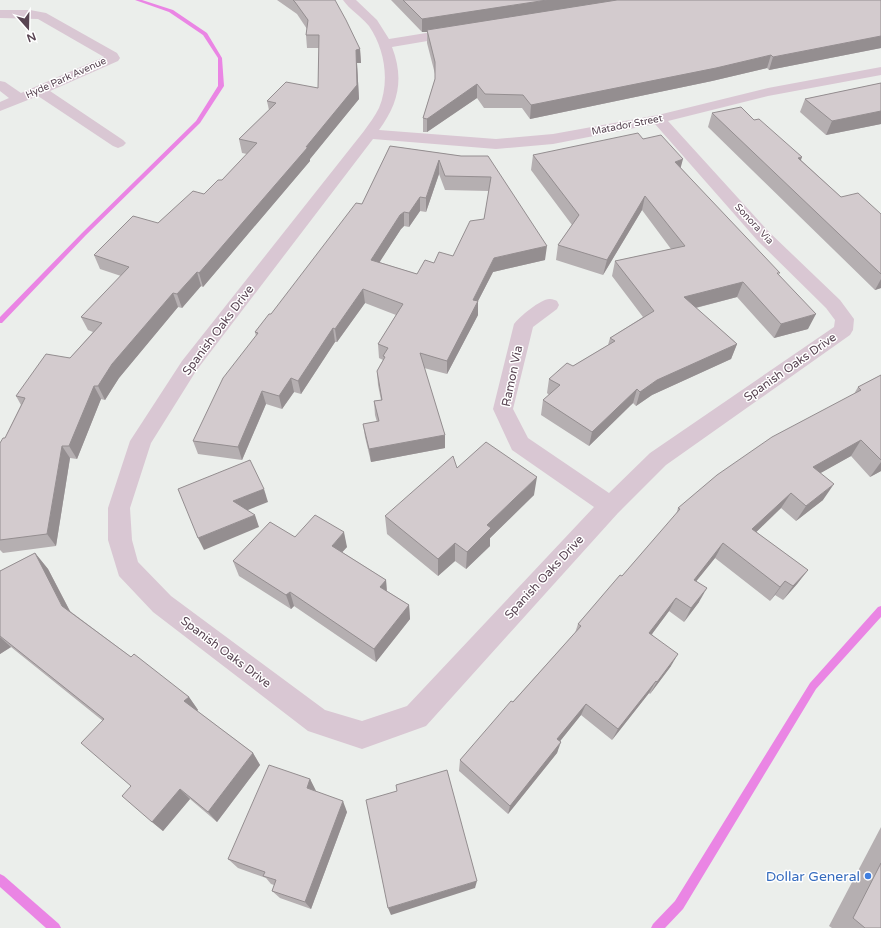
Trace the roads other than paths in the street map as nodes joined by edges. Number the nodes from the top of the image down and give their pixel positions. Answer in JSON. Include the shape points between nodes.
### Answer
{"nodes":[{"id":1,"x":349,"y":0,"type":"edge"},
{"id":2,"x":0,"y":14,"type":"edge"},
{"id":3,"x":470,"y":30,"type":"edge"},
{"id":4,"x":384,"y":44,"type":"junction"},
{"id":5,"x":881,"y":71,"type":"edge"},
{"id":6,"x":0,"y":85,"type":"edge"},
{"id":7,"x":39,"y":90,"type":"junction"},
{"id":8,"x":20,"y":98,"type":"junction"},
{"id":9,"x":0,"y":107,"type":"edge"},
{"id":10,"x":658,"y":119,"type":"junction"},
{"id":11,"x":369,"y":134,"type":"junction"},
{"id":12,"x":118,"y":143,"type":"dead end"},
{"id":13,"x":550,"y":305,"type":"dead end"},
{"id":14,"x":843,"y":330,"type":"joint"},
{"id":15,"x":610,"y":506,"type":"junction"}],
"edges":[{"from":1,"to":4,"type":"street","name":"Spanish Oaks Drive","via":[[378,30]]},
{"from":2,"to":7,"type":"street","name":"Hyde Park Avenue","via":[[42,16],[113,58]]},
{"from":3,"to":4,"type":"street"},
{"from":4,"to":11,"type":"street","name":"Spanish Oaks Drive","via":[[392,67],[392,87],[386,108]]},
{"from":5,"to":10,"type":"street","name":"Matador Street","via":[[768,92]]},
{"from":6,"to":8,"type":"street","name":"Hyde Park Avenue"},
{"from":7,"to":8,"type":"street","name":"Hyde Park Avenue"},
{"from":7,"to":12,"type":"street"},
{"from":8,"to":9,"type":"street","name":"Hyde Park Avenue"},
{"from":10,"to":11,"type":"street","name":"Matador Street","via":[[553,139],[496,144]]},
{"from":10,"to":14,"type":"street","name":"Sonora Via","via":[[763,236],[833,304],[845,319]]},
{"from":11,"to":15,"type":"street","name":"Spanish Oaks Drive","via":[[189,366],[141,441],[120,508],[120,540],[128,568],[162,604],[318,721],[362,735],[416,716]]},
{"from":13,"to":15,"type":"street","name":"Ramon Via","via":[[524,324],[503,409],[520,444]]},
{"from":14,"to":15,"type":"street","name":"Spanish Oaks Drive","via":[[658,459]]}]}
